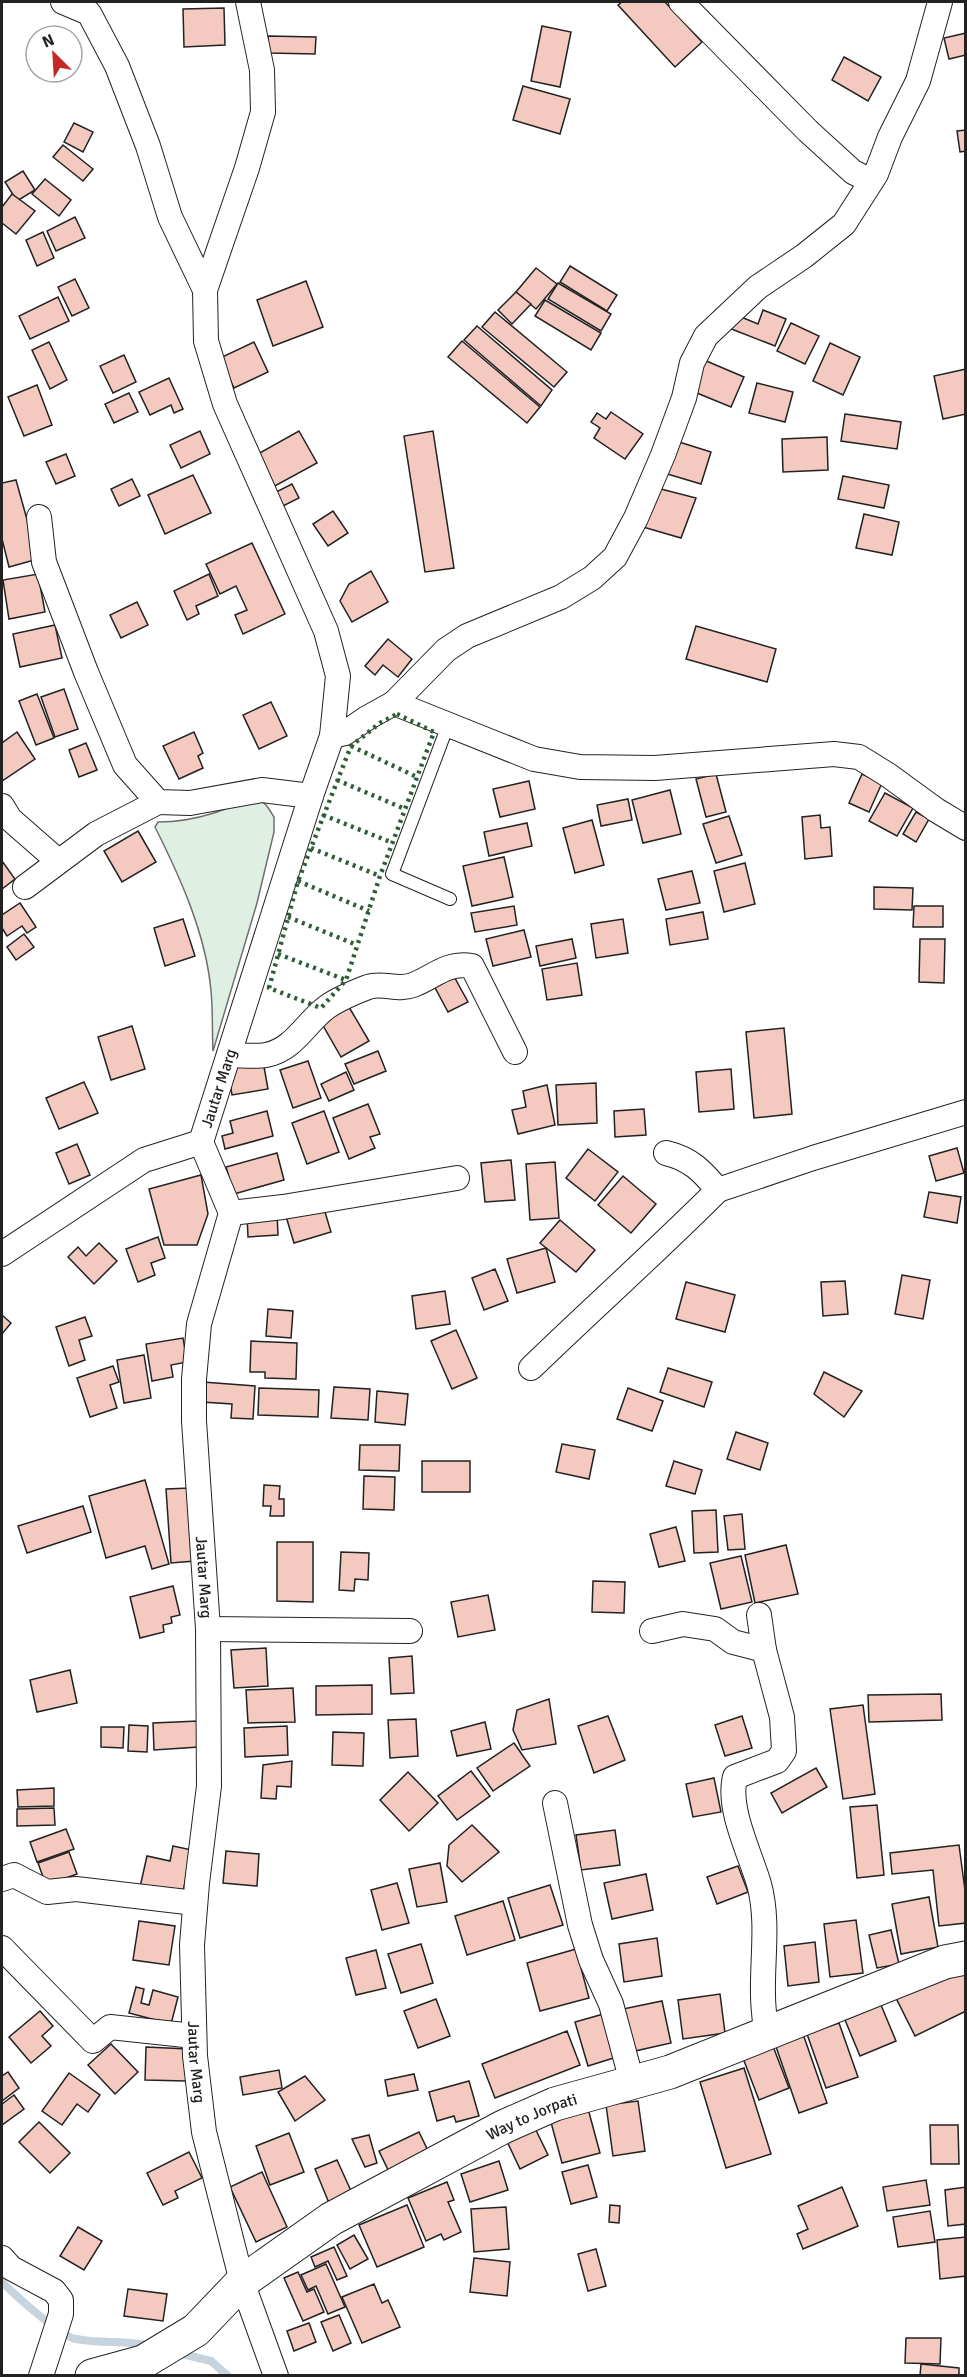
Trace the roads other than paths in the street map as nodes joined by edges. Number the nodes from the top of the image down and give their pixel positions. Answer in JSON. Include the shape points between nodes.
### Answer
{"nodes":[{"id":1,"x":63,"y":2,"type":"edge"},
{"id":2,"x":248,"y":2,"type":"edge"},
{"id":3,"x":681,"y":2,"type":"edge"},
{"id":4,"x":940,"y":2,"type":"edge"},
{"id":5,"x":871,"y":181,"type":"junction"},
{"id":6,"x":205,"y":290,"type":"junction"},
{"id":7,"x":39,"y":517,"type":"dead end"},
{"id":8,"x":394,"y":703,"type":"junction"},
{"id":9,"x":448,"y":725,"type":"junction"},
{"id":10,"x":332,"y":736,"type":"junction"},
{"id":11,"x":311,"y":796,"type":"junction"},
{"id":12,"x":158,"y":801,"type":"junction"},
{"id":13,"x":2,"y":806,"type":"edge"},
{"id":14,"x":966,"y":828,"type":"edge"},
{"id":15,"x":58,"y":861,"type":"junction"},
{"id":16,"x":25,"y":886,"type":"dead end"},
{"id":17,"x":450,"y":899,"type":"dead end"},
{"id":18,"x":515,"y":1052,"type":"dead end"},
{"id":19,"x":229,"y":1055,"type":"junction"},
{"id":20,"x":966,"y":1112,"type":"edge"},
{"id":21,"x":201,"y":1142,"type":"junction"},
{"id":22,"x":666,"y":1153,"type":"dead end"},
{"id":23,"x":457,"y":1178,"type":"dead end"},
{"id":24,"x":718,"y":1190,"type":"junction"},
{"id":25,"x":231,"y":1213,"type":"junction"},
{"id":26,"x":2,"y":1254,"type":"edge"},
{"id":27,"x":531,"y":1368,"type":"dead end"},
{"id":28,"x":759,"y":1615,"type":"dead end"},
{"id":29,"x":208,"y":1629,"type":"junction"},
{"id":30,"x":410,"y":1631,"type":"dead end"},
{"id":31,"x":652,"y":1631,"type":"dead end"},
{"id":32,"x":764,"y":1650,"type":"junction"},
{"id":33,"x":555,"y":1803,"type":"dead end"},
{"id":34,"x":2,"y":1879,"type":"edge"},
{"id":35,"x":195,"y":1903,"type":"junction"},
{"id":36,"x":2,"y":1948,"type":"edge"},
{"id":37,"x":966,"y":1958,"type":"edge"},
{"id":38,"x":766,"y":2032,"type":"junction"},
{"id":39,"x":194,"y":2036,"type":"junction"},
{"id":40,"x":632,"y":2082,"type":"junction"},
{"id":41,"x":2,"y":2258,"type":"edge"},
{"id":42,"x":242,"y":2282,"type":"junction"},
{"id":43,"x":42,"y":2376,"type":"edge"},
{"id":44,"x":92,"y":2376,"type":"edge"},
{"id":45,"x":276,"y":2376,"type":"edge"}],
"edges":[{"from":1,"to":6,"type":"street","via":[[88,13],[117,66],[170,217]]},
{"from":2,"to":6,"type":"street","via":[[262,70],[263,112],[248,168]]},
{"from":3,"to":5,"type":"street","via":[[808,131],[853,172]]},
{"from":4,"to":5,"type":"street","via":[[918,81]]},
{"from":5,"to":8,"type":"street","via":[[844,224],[758,287],[706,336],[692,363],[663,455],[615,557],[592,578],[561,597],[468,636],[446,650]]},
{"from":6,"to":10,"type":"street","name":"Jautar Marg","via":[[206,340],[225,404],[327,631],[339,675]]},
{"from":7,"to":12,"type":"street","via":[[44,561],[86,672],[125,765]]},
{"from":8,"to":9,"type":"street"},
{"from":8,"to":10,"type":"street","via":[[345,733]]},
{"from":9,"to":14,"type":"street","via":[[534,759],[580,767],[655,768],[834,754],[859,757]]},
{"from":9,"to":17,"type":"lane","via":[[392,874]]},
{"from":10,"to":11,"type":"street","name":"Jautar Marg"},
{"from":11,"to":12,"type":"street","via":[[262,790],[190,803]]},
{"from":11,"to":19,"type":"street","name":"Jautar Marg"},
{"from":12,"to":15,"type":"street","via":[[96,834]]},
{"from":13,"to":15,"type":"street","via":[[10,819]]},
{"from":15,"to":16,"type":"street"},
{"from":18,"to":19,"type":"street","via":[[472,966],[459,964],[404,988],[381,985],[353,994],[326,1008],[288,1045],[267,1055]]},
{"from":19,"to":21,"type":"street","name":"Jautar Marg"},
{"from":20,"to":24,"type":"street"},
{"from":21,"to":25,"type":"street","name":"Jautar Marg"},
{"from":21,"to":26,"type":"street","via":[[144,1160]]},
{"from":22,"to":24,"type":"street","via":[[683,1157],[701,1168]]},
{"from":23,"to":25,"type":"street","via":[[283,1208]]},
{"from":24,"to":27,"type":"street"},
{"from":25,"to":29,"type":"street","name":"Jautar Marg","via":[[199,1324],[194,1379]]},
{"from":28,"to":32,"type":"street"},
{"from":29,"to":30,"type":"street"},
{"from":29,"to":35,"type":"street","name":"Jautar Marg","via":[[209,1786]]},
{"from":31,"to":32,"type":"street","via":[[683,1624],[715,1629],[733,1642]]},
{"from":32,"to":38,"type":"street","via":[[782,1717],[784,1751],[777,1761],[735,1777],[733,1791],[764,1911]]},
{"from":33,"to":40,"type":"street","via":[[580,1925],[611,2004]]},
{"from":34,"to":35,"type":"street","via":[[14,1875],[47,1892],[76,1889]]},
{"from":35,"to":39,"type":"street","name":"Jautar Marg"},
{"from":36,"to":39,"type":"street","via":[[93,2041],[110,2027]]},
{"from":37,"to":38,"type":"street","name":"Way to Jorpati","via":[[945,1962]]},
{"from":38,"to":40,"type":"street","name":"Way to Jorpati","via":[[670,2072]]},
{"from":39,"to":42,"type":"street","name":"Jautar Marg","via":[[204,2132]]},
{"from":40,"to":42,"type":"street","name":"Way to Jorpati","via":[[555,2104],[503,2127],[332,2219]]},
{"from":41,"to":43,"type":"street","via":[[11,2268],[54,2291],[61,2300],[61,2314]]},
{"from":42,"to":44,"type":"street","name":"Way to Jorpati","via":[[196,2330],[142,2362]]},
{"from":42,"to":45,"type":"street","name":"Jautar Marg"}]}
